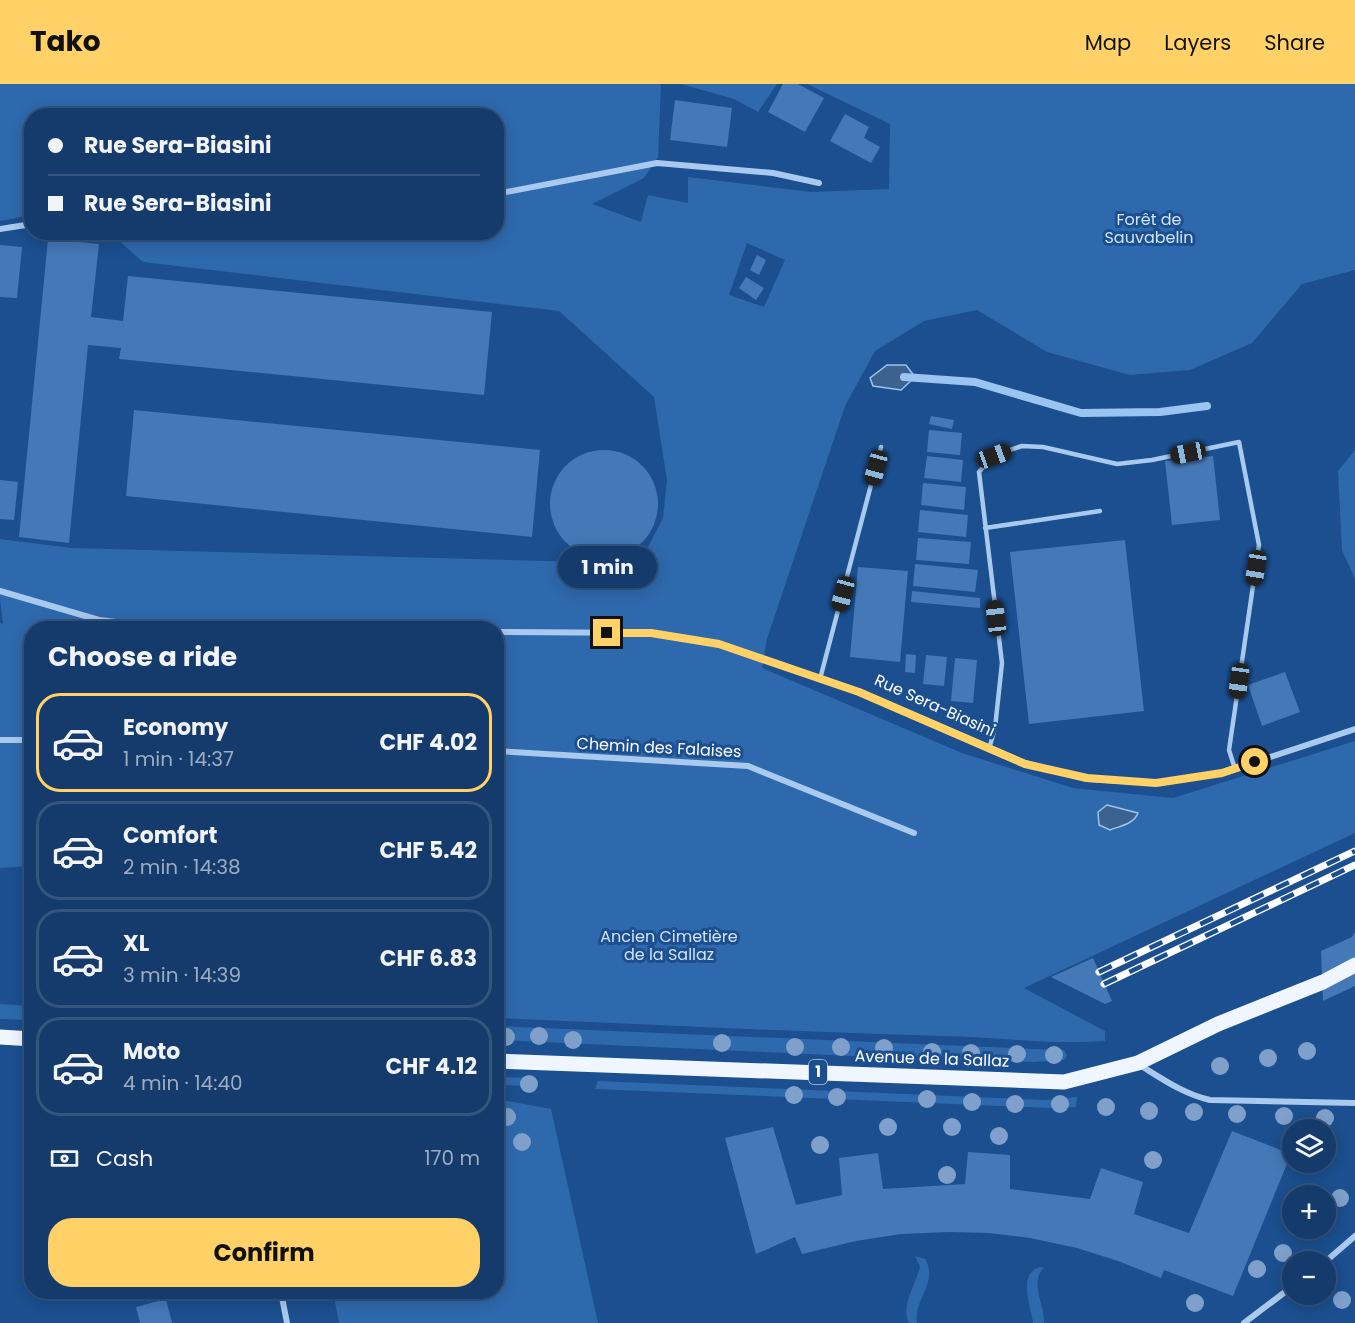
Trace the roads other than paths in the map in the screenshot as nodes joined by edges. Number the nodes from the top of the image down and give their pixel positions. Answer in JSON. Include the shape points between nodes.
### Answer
{"nodes":[{"id":1,"x":819,"y":183,"type":"dead end"},
{"id":2,"x":504,"y":193,"type":"edge"},
{"id":3,"x":24,"y":225,"type":"edge"},
{"id":4,"x":0,"y":229,"type":"edge"},
{"id":5,"x":881,"y":447,"type":"dead end"},
{"id":6,"x":1100,"y":511,"type":"dead end"},
{"id":7,"x":985,"y":528,"type":"junction"},
{"id":8,"x":0,"y":591,"type":"edge"},
{"id":9,"x":108,"y":621,"type":"edge"},
{"id":10,"x":504,"y":632,"type":"edge"},
{"id":11,"x":820,"y":679,"type":"junction"},
{"id":12,"x":1355,"y":729,"type":"edge"},
{"id":13,"x":0,"y":740,"type":"edge"},
{"id":14,"x":24,"y":740,"type":"edge"},
{"id":15,"x":989,"y":749,"type":"junction"},
{"id":16,"x":504,"y":751,"type":"edge"},
{"id":17,"x":1235,"y":769,"type":"junction"},
{"id":18,"x":914,"y":833,"type":"dead end"},
{"id":19,"x":1355,"y":965,"type":"edge"},
{"id":20,"x":0,"y":1037,"type":"edge"},
{"id":21,"x":24,"y":1038,"type":"edge"},
{"id":22,"x":504,"y":1061,"type":"edge"},
{"id":23,"x":1138,"y":1063,"type":"junction"},
{"id":24,"x":1355,"y":1103,"type":"edge"},
{"id":25,"x":1355,"y":1236,"type":"edge"},
{"id":26,"x":1336,"y":1252,"type":"edge"},
{"id":27,"x":1282,"y":1294,"type":"edge"},
{"id":28,"x":282,"y":1299,"type":"edge"},
{"id":29,"x":287,"y":1323,"type":"edge"},
{"id":30,"x":1244,"y":1323,"type":"edge"}],
"edges":[{"from":1,"to":2,"type":"street","via":[[773,173],[657,164]]},
{"from":3,"to":4,"type":"street"},
{"from":5,"to":11,"type":"lane"},
{"from":6,"to":7,"type":"lane"},
{"from":7,"to":15,"type":"lane","via":[[1002,663]]},
{"from":7,"to":17,"type":"lane","via":[[979,472],[994,456],[1022,446],[1117,464],[1239,442],[1259,545],[1229,750]]},
{"from":8,"to":9,"type":"street"},
{"from":10,"to":11,"type":"street","name":"Rue Sera-Biasini","via":[[651,633],[719,644]]},
{"from":11,"to":15,"type":"street","name":"Rue Sera-Biasini"},
{"from":12,"to":17,"type":"street","name":"Rue Sera-Biasini"},
{"from":13,"to":14,"type":"street"},
{"from":15,"to":17,"type":"street","name":"Rue Sera-Biasini","via":[[1025,764],[1087,778],[1156,783]]},
{"from":16,"to":18,"type":"street","name":"Chemin des Falaises","via":[[748,766]]},
{"from":19,"to":23,"type":"main road","number":"1"},
{"from":20,"to":21,"type":"main road"},
{"from":22,"to":23,"type":"main road","name":"Avenue de la Sallaz","number":"1","via":[[1064,1082]]},
{"from":23,"to":24,"type":"street","via":[[1172,1085],[1210,1100]]},
{"from":25,"to":26,"type":"street"},
{"from":27,"to":30,"type":"street"},
{"from":28,"to":29,"type":"street"}]}
